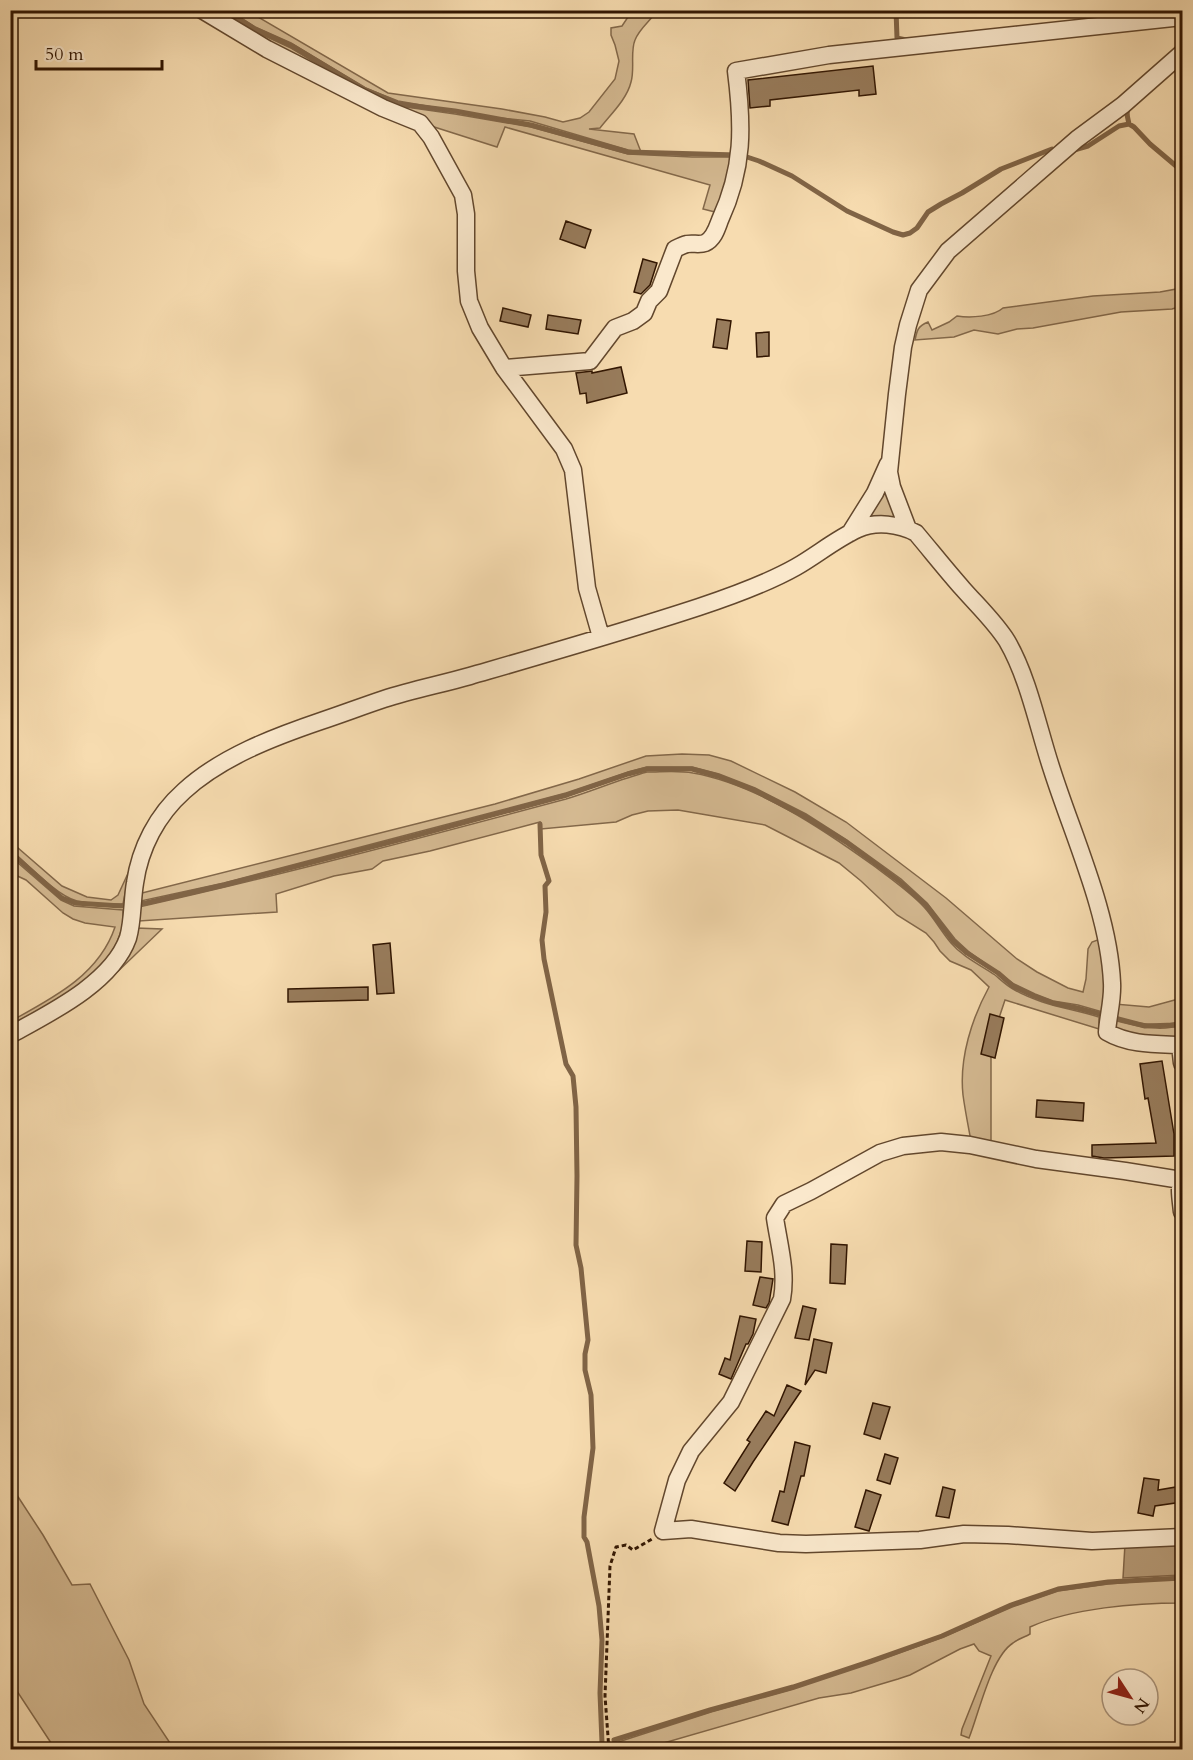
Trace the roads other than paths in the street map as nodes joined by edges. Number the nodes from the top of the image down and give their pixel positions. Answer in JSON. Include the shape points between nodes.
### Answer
{"nodes":[{"id":1,"x":202,"y":10,"type":"edge"},
{"id":2,"x":1182,"y":17,"type":"edge"},
{"id":3,"x":1182,"y":53,"type":"edge"},
{"id":4,"x":504,"y":368,"type":"junction"},
{"id":5,"x":891,"y":454,"type":"junction"},
{"id":6,"x":908,"y":529,"type":"junction"},
{"id":7,"x":848,"y":536,"type":"junction"},
{"id":8,"x":601,"y":637,"type":"junction"},
{"id":9,"x":10,"y":1035,"type":"edge"},
{"id":10,"x":1181,"y":1045,"type":"edge"},
{"id":11,"x":1182,"y":1063,"type":"edge"},
{"id":12,"x":1182,"y":1178,"type":"edge"},
{"id":13,"x":1182,"y":1212,"type":"edge"},
{"id":14,"x":1182,"y":1537,"type":"edge"}],
"edges":[{"from":1,"to":4,"type":"street","via":[[267,49],[420,123],[463,195],[469,301]]},
{"from":2,"to":4,"type":"street","via":[[829,55],[736,71],[741,137],[738,168],[712,237],[704,244],[675,249],[659,291],[644,314],[615,328],[590,361]]},
{"from":3,"to":5,"type":"street","via":[[965,236],[929,274],[919,290],[908,325]]},
{"from":4,"to":8,"type":"street","via":[[564,449],[573,470],[588,588]]},
{"from":5,"to":6,"type":"street","via":[[892,487]]},
{"from":5,"to":7,"type":"street","via":[[883,478]]},
{"from":6,"to":7,"type":"street","via":[[880,524],[858,529]]},
{"from":6,"to":10,"type":"street","via":[[916,533],[1007,642],[1030,697],[1099,910],[1111,962],[1107,1032],[1134,1042]]},
{"from":7,"to":8,"type":"street","via":[[752,587]]},
{"from":8,"to":9,"type":"street","via":[[386,699],[280,735],[213,770],[183,792],[146,842],[127,938],[114,961],[86,990]]},
{"from":10,"to":11,"type":"street"},
{"from":12,"to":13,"type":"street"},
{"from":12,"to":14,"type":"street","via":[[941,1142],[880,1153],[784,1204],[775,1218],[783,1261],[782,1299],[731,1402],[691,1451],[677,1480],[663,1531],[691,1529],[806,1544],[920,1540],[964,1534],[1092,1541]]}]}
